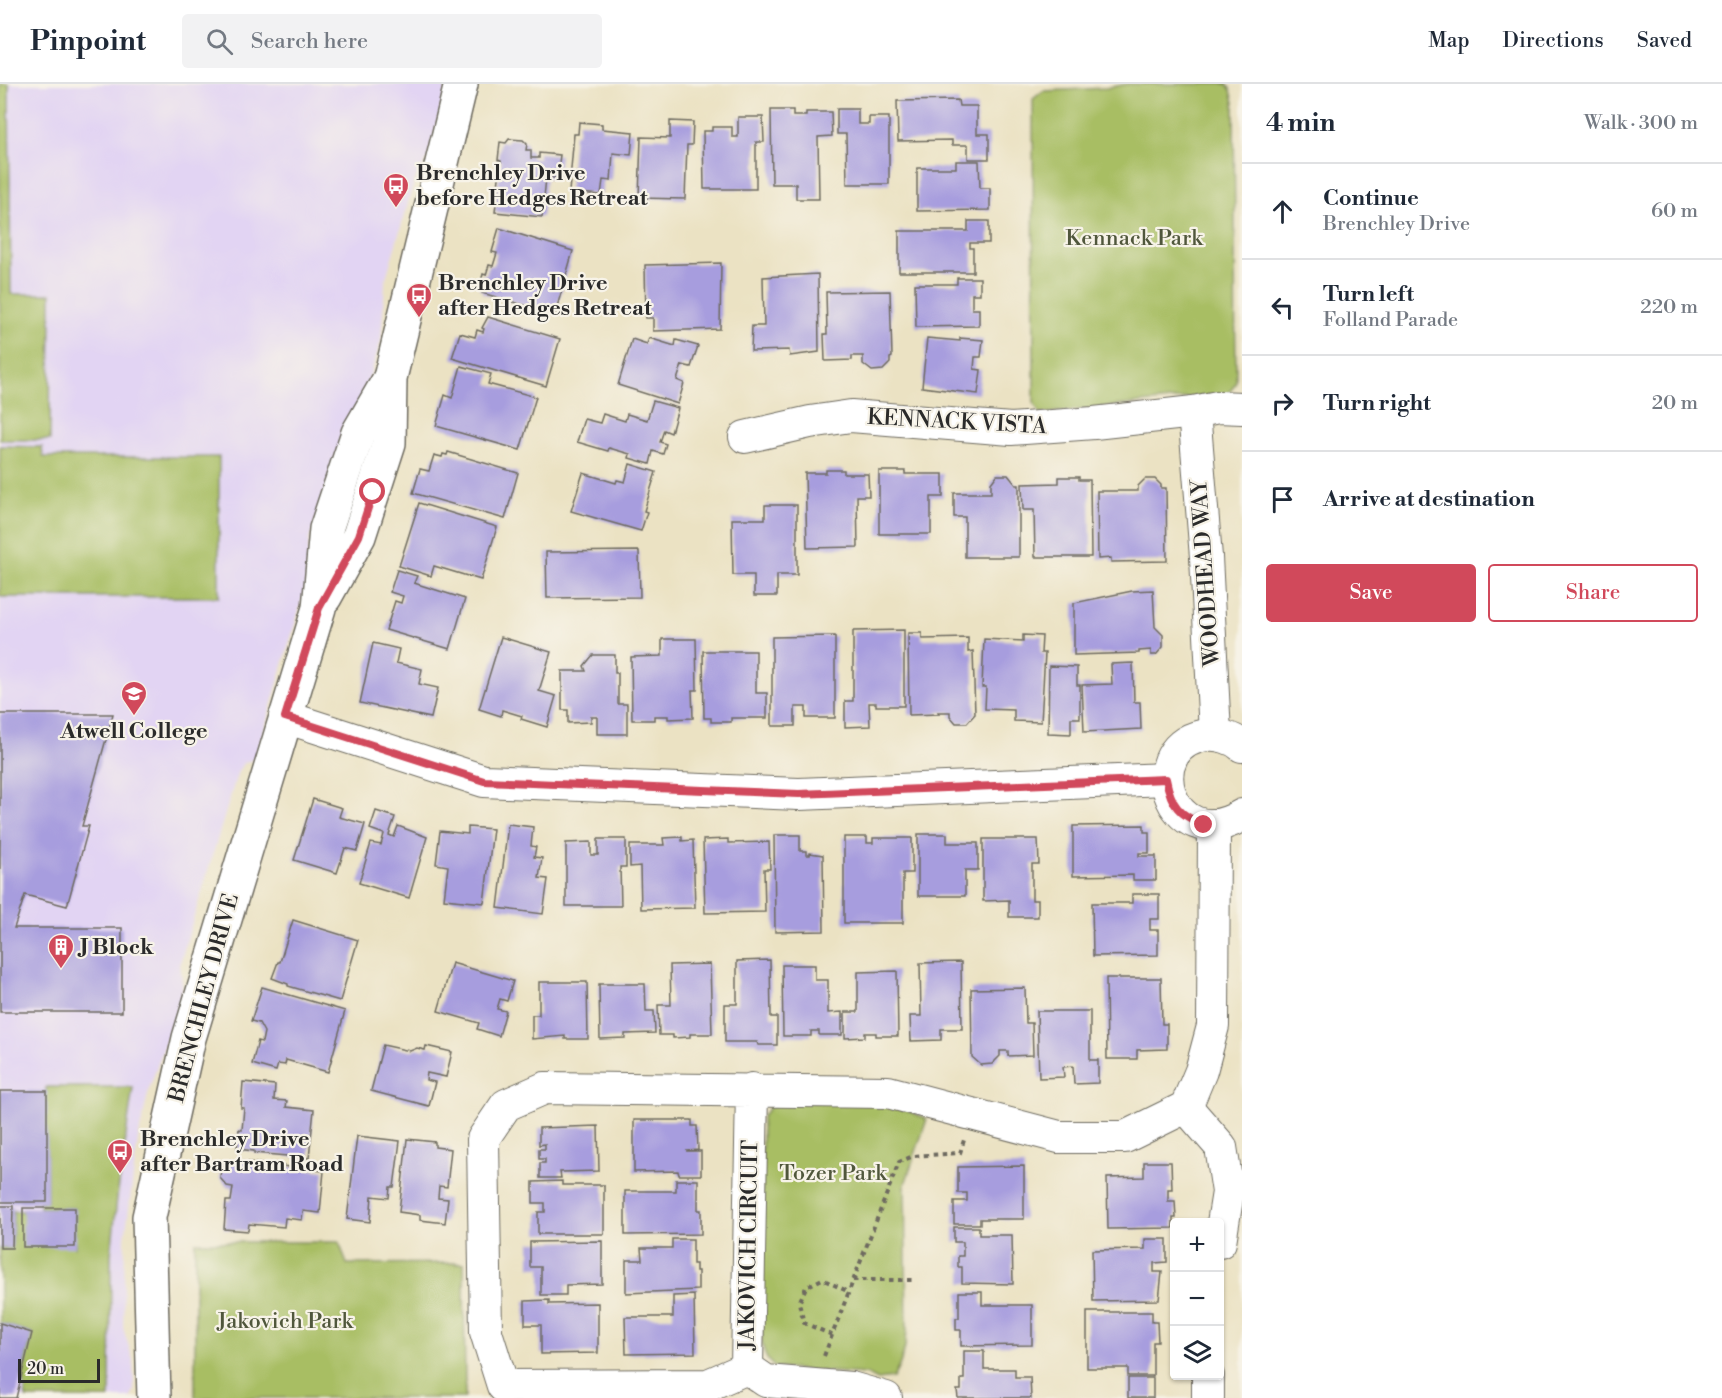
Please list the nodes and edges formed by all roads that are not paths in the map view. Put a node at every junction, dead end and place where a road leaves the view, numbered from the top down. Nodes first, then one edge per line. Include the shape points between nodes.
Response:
1 (461, 84) edge
2 (390, 378) junction
3 (1242, 408) edge
4 (1194, 412) junction
5 (745, 437) dead end
6 (342, 482) junction
7 (373, 492) junction
8 (319, 608) junction
9 (285, 717) junction
10 (1229, 740) edge
11 (1166, 779) junction
12 (1228, 820) edge
13 (752, 1089) junction
14 (1186, 1107) junction
15 (1224, 1218) edge
16 (747, 1368) junction
17 (1208, 1380) edge
18 (500, 1392) edge
19 (154, 1398) edge
20 (886, 1398) edge
21 (1208, 1398) edge

1 - 2 street, BRENCHLEY DRIVE
2 - 6 street, BRENCHLEY DRIVE via 358,433
2 - 7 street, BRENCHLEY DRIVE via 389,443
3 - 4 street, KENNACK VISTA
4 - 5 street, KENNACK VISTA via 1011,429 850,416
4 - 10 street, WOODHEAD WAY via 1207,568
6 - 7 street
6 - 8 street, BRENCHLEY DRIVE via 326,529
7 - 8 street, BRENCHLEY DRIVE via 359,536
8 - 9 street, BRENCHLEY DRIVE
9 - 11 street via 484,781 799,794
9 - 19 street, BRENCHLEY DRIVE via 189,1038 149,1218
10 - 11 street via 1201,736 1186,742 1175,754
11 - 12 street via 1177,809 1189,819 1204,825
12 - 14 street via 1213,1026
13 - 14 street, JAKOVICH CIRCUIT via 888,1092 1059,1137 1125,1137
13 - 16 street, JAKOVICH CIRCUIT
13 - 18 street, JAKOVICH CIRCUIT via 545,1088 506,1105 483,1139 486,1332
14 - 15 street via 1221,1147 1228,1192
16 - 18 street, JAKOVICH CIRCUIT via 708,1385
16 - 20 street via 766,1381 850,1388
17 - 21 street

